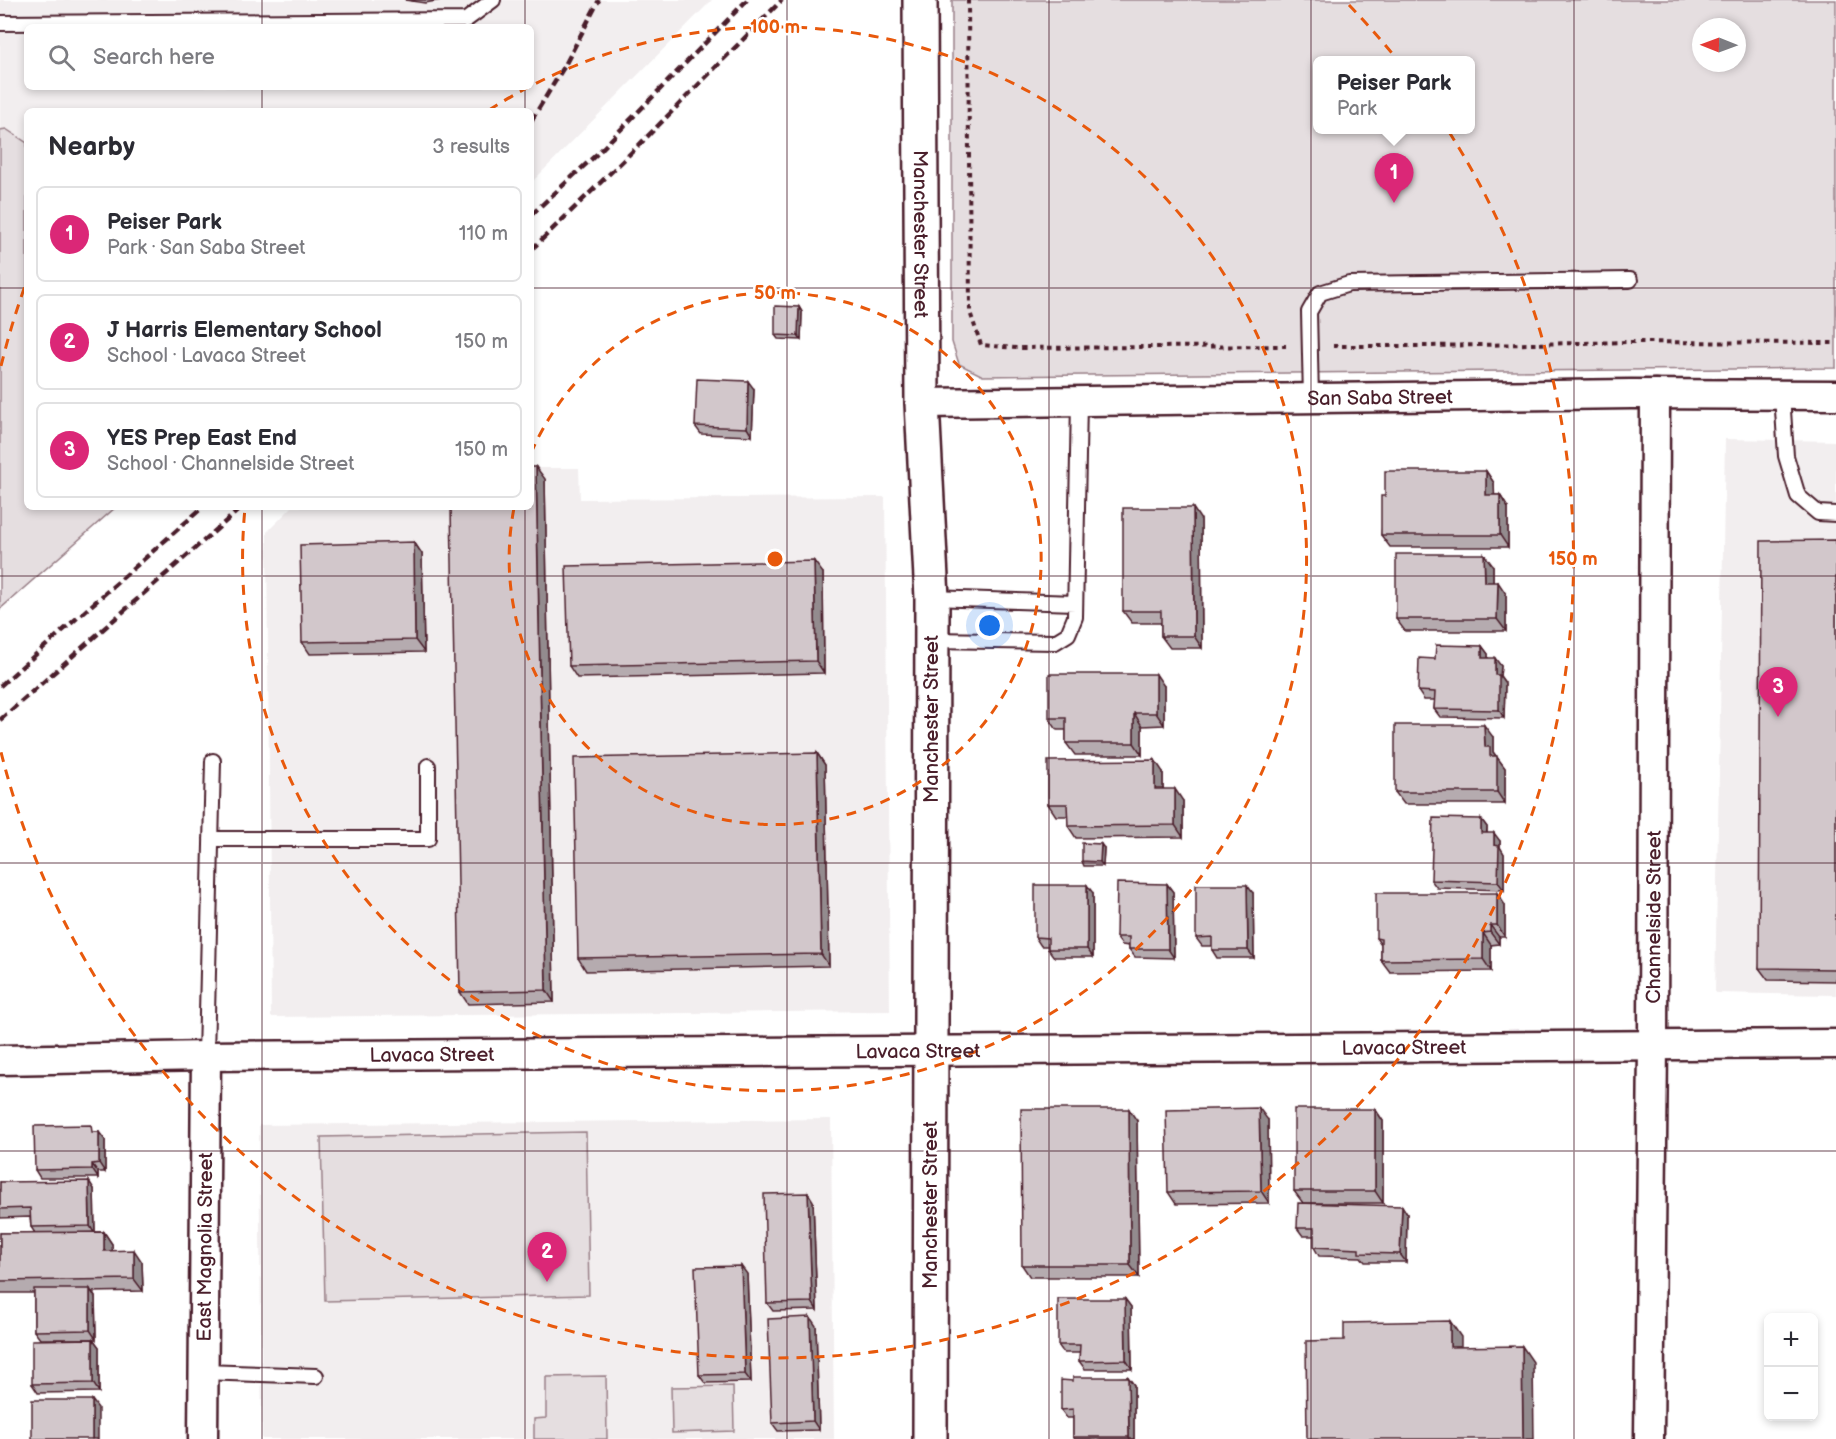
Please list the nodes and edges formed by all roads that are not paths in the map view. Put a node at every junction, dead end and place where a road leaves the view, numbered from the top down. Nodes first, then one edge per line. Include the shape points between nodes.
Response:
1 (493, 0) edge
2 (920, 0) edge
3 (0, 23) edge
4 (1630, 280) dead end
5 (1654, 394) junction
6 (1782, 395) junction
7 (1836, 395) edge
8 (1311, 398) junction
9 (1079, 401) junction
10 (922, 403) junction
11 (1836, 514) edge
12 (932, 598) junction
13 (1075, 603) junction
14 (932, 640) junction
15 (213, 761) dead end
16 (428, 766) dead end
17 (211, 839) junction
18 (1836, 1044) edge
19 (1653, 1045) junction
20 (930, 1052) junction
21 (206, 1056) junction
22 (0, 1060) edge
23 (203, 1372) junction
24 (316, 1376) dead end
25 (203, 1439) edge
26 (930, 1439) edge
27 (1650, 1439) edge

1 - 3 lane via 465,20
2 - 10 street, Manchester Street
4 - 8 lane via 1349,284 1320,293 1309,312
5 - 6 street, San Saba Street
5 - 8 street, San Saba Street
5 - 19 street, Channelside Street
6 - 7 street, San Saba Street
6 - 11 lane via 1786,456 1798,496 1818,513
8 - 9 street, San Saba Street
9 - 10 street, San Saba Street
9 - 13 lane
10 - 12 street, Manchester Street
12 - 13 lane
12 - 14 street, Manchester Street
13 - 14 lane via 1075,617 1068,634 1055,642
14 - 20 street, Manchester Street
15 - 17 lane
16 - 17 lane via 428,839
17 - 21 lane
18 - 19 street, Lavaca Street
19 - 20 street, Lavaca Street
19 - 27 street, Channelside Street
20 - 21 street, Lavaca Street
20 - 26 street, Manchester Street
21 - 22 street, Lavaca Street
21 - 23 street, East Magnolia Street
23 - 24 lane
23 - 25 street, East Magnolia Street

